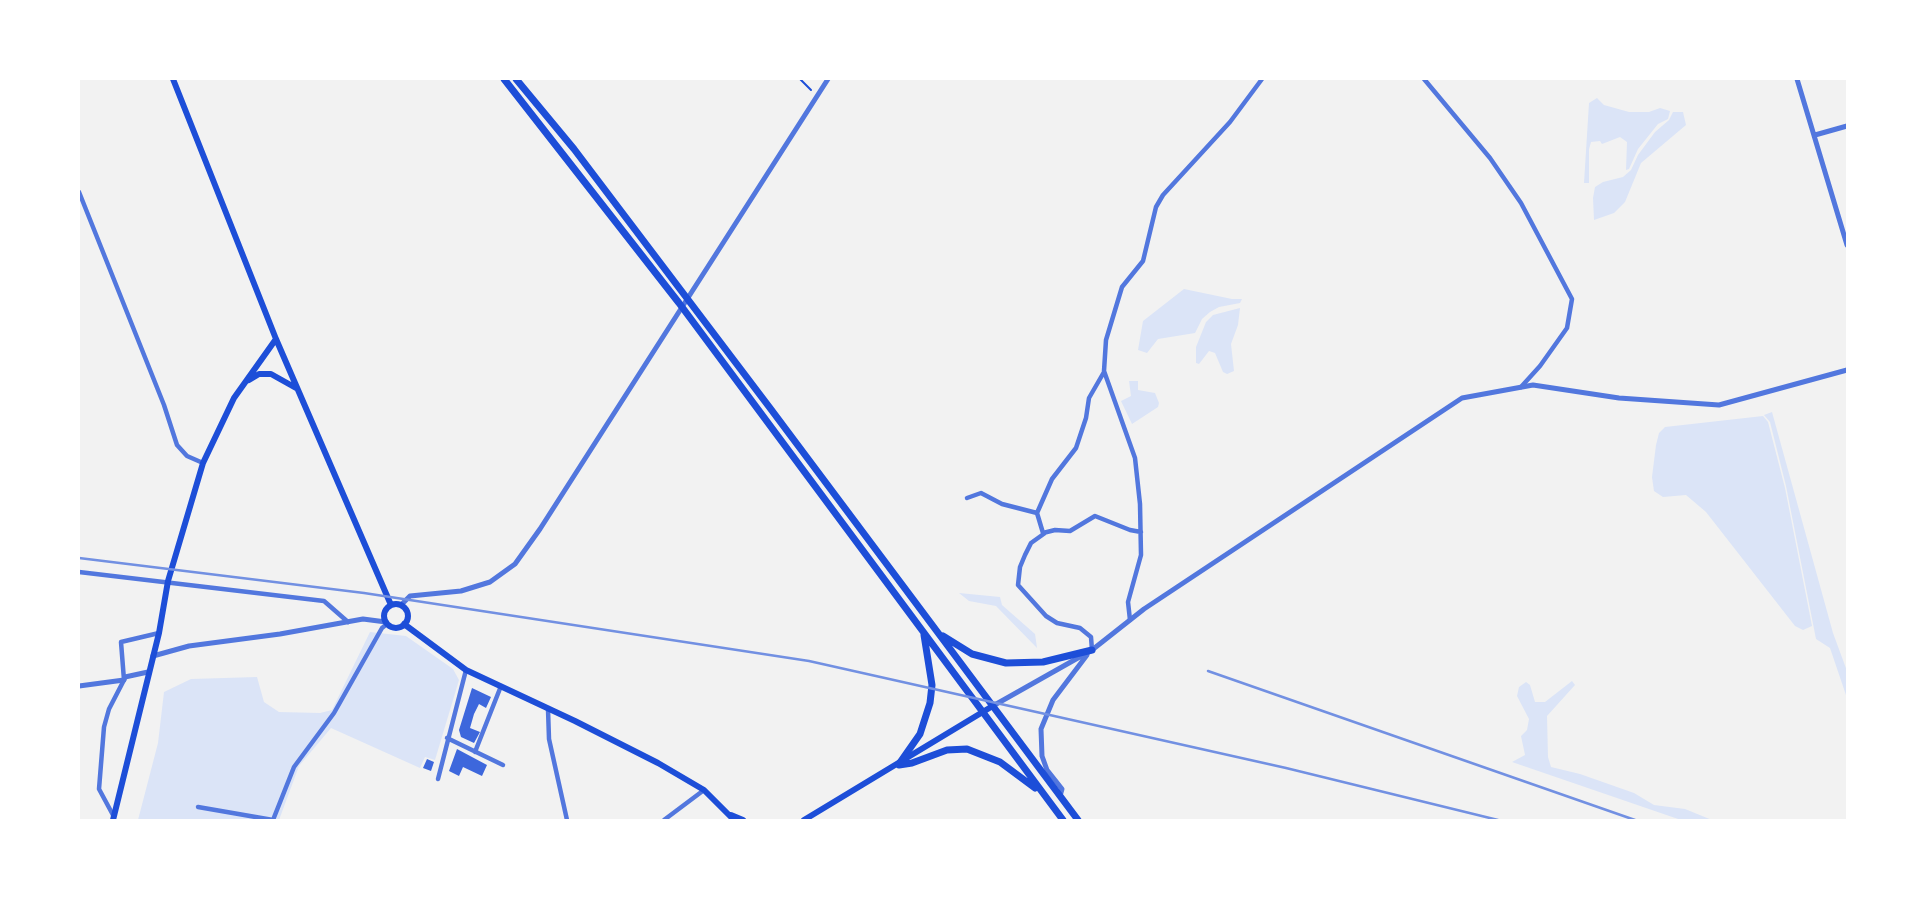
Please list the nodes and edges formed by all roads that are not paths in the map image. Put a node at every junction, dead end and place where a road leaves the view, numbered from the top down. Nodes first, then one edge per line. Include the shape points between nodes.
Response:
1 (173, 79) edge
2 (504, 79) edge
3 (516, 79) edge
4 (828, 79) edge
5 (1262, 79) edge
6 (1423, 79) edge
7 (1797, 79) edge
8 (1847, 127) edge
9 (1815, 135) junction
10 (79, 192) edge
11 (1847, 245) edge
12 (276, 339) junction
13 (1847, 370) edge
14 (1104, 371) junction
15 (245, 383) junction
16 (1520, 387) junction
17 (298, 390) junction
18 (203, 463) junction
19 (967, 498) dead end
20 (1037, 513) junction
21 (1048, 532) junction
22 (1141, 532) junction
23 (79, 572) edge
24 (167, 581) junction
25 (391, 605) junction
26 (401, 605) junction
27 (1130, 620) junction
28 (348, 622) junction
29 (387, 623) junction
30 (404, 624) junction
31 (934, 629) junction
32 (923, 630) junction
33 (159, 633) junction
34 (1092, 650) junction
35 (153, 656) junction
36 (466, 670) junction
37 (148, 672) junction
38 (124, 680) junction
39 (79, 686) edge
40 (500, 686) junction
41 (991, 707) junction
42 (548, 709) junction
43 (983, 712) junction
44 (447, 738) junction
45 (475, 752) junction
46 (503, 765) dead end
47 (899, 765) junction
48 (438, 779) dead end
49 (704, 790) junction
50 (1059, 796) junction
51 (198, 807) dead end
52 (1054, 807) junction
53 (113, 818) edge
54 (732, 818) edge
55 (567, 820) edge
56 (664, 820) edge
57 (743, 820) edge
58 (804, 820) edge
59 (1063, 820) edge
60 (1078, 820) edge

1 - 12 main road
2 - 32 main road via 679,303
3 - 31 main road via 574,149
4 - 26 street via 515,564 490,582 461,591 410,596
5 - 14 street via 1156,207 1143,261 1122,287 1113,311
6 - 16 street via 1490,158 1521,203 1572,299 1567,328
7 - 9 street
8 - 9 street
9 - 11 street
10 - 18 street via 177,446
12 - 15 main road
12 - 17 main road
13 - 16 street via 1719,405
14 - 20 street via 1089,398 1076,448 1052,479
14 - 22 street via 1135,458
15 - 17 main road via 259,374 271,374
15 - 18 main road
16 - 27 street via 1462,398
17 - 25 main road
18 - 24 main road
19 - 20 street via 981,492 1002,504
20 - 21 street via 1043,533
21 - 22 street via 1070,531 1095,516
21 - 34 street via 1031,544 1018,584 1046,616 1080,628 1091,637
22 - 27 street via 1141,555 1128,602
23 - 24 street
24 - 28 street via 324,601
24 - 33 main road
25 - 26 main road
25 - 29 main road via 384,613
26 - 30 main road via 407,612
27 - 34 street
28 - 29 street
28 - 35 street via 189,646
29 - 30 main road via 397,628
29 - 51 street via 334,713 294,767 273,820
30 - 36 main road
31 - 34 main road via 972,654 1006,663 1043,662
31 - 41 main road
32 - 43 main road
32 - 47 main road via 930,703 920,734
33 - 35 main road
33 - 38 street via 121,642
34 - 41 street
34 - 50 street via 1060,689 1041,729 1042,756 1062,789
35 - 37 main road
36 - 40 main road
36 - 44 street
37 - 38 street
37 - 53 main road
38 - 39 street
38 - 53 street via 104,727 99,789
40 - 42 main road
40 - 45 street
41 - 43 main road
41 - 50 main road
42 - 49 main road
42 - 55 street via 549,739
43 - 47 main road
43 - 52 main road
44 - 45 street
44 - 48 street
45 - 46 street
47 - 52 main road via 947,750 974,751 1018,773
47 - 58 main road
49 - 54 main road
49 - 56 street
50 - 60 main road
52 - 59 main road
54 - 57 main road

